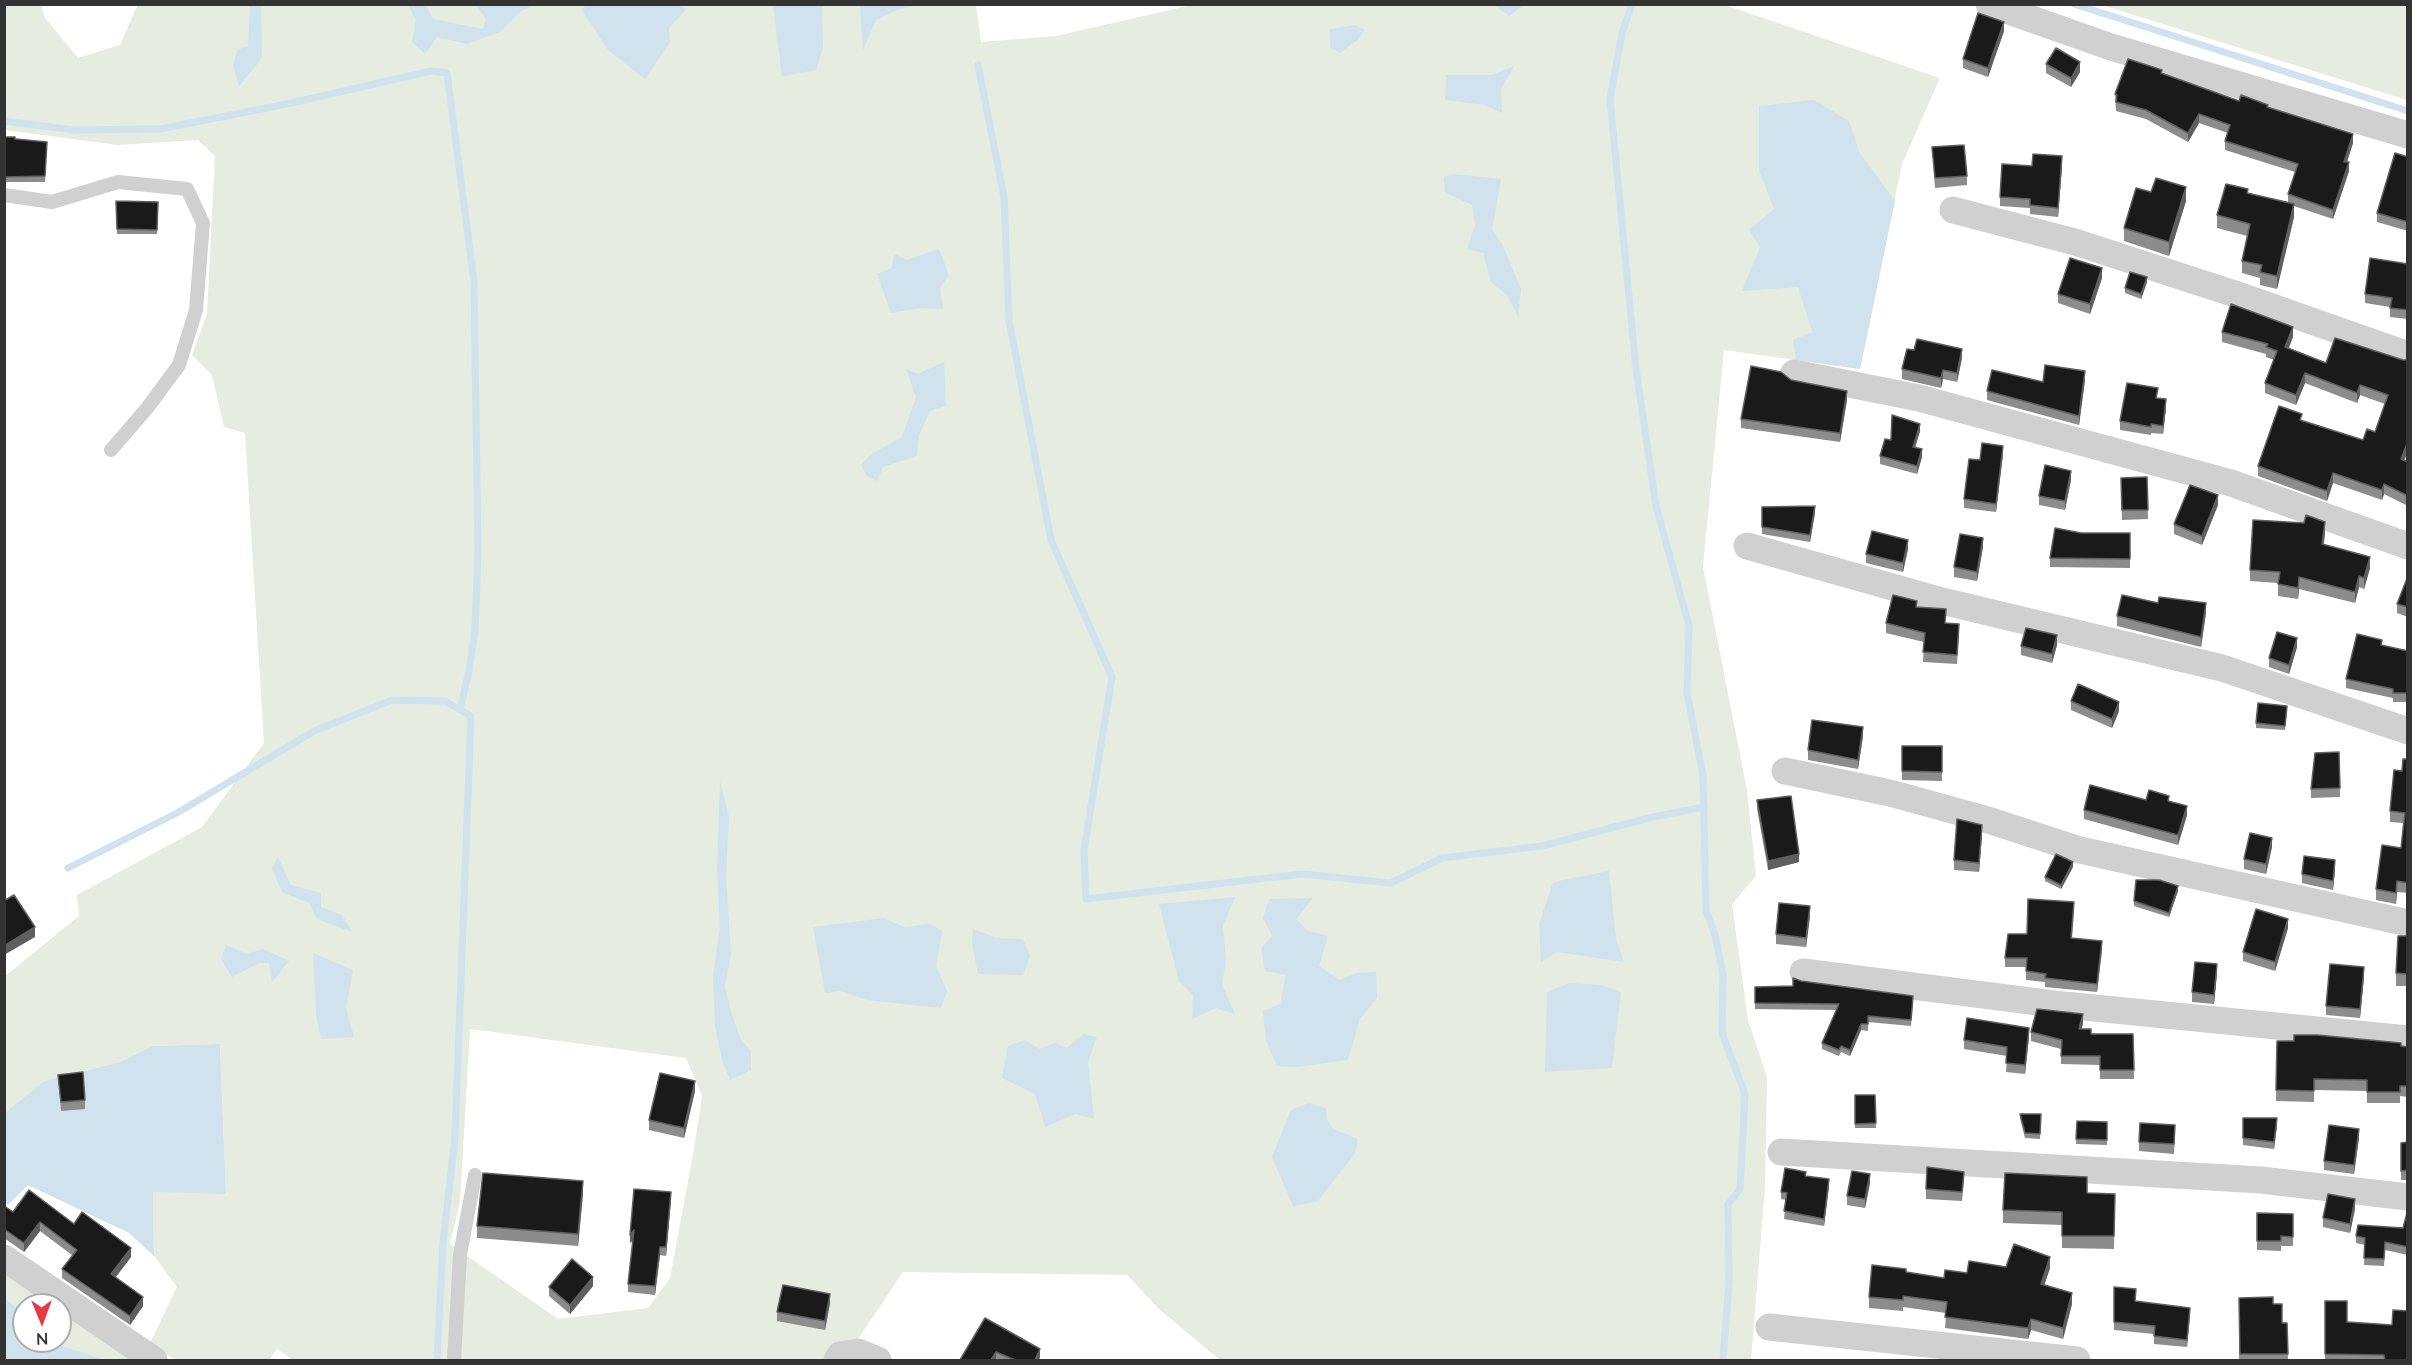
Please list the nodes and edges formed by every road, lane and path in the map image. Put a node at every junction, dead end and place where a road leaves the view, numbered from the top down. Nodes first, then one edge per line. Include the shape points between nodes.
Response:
1 (1989, 4) edge
2 (2408, 135) edge
3 (4, 195) edge
4 (1953, 210) dead end
5 (2408, 355) edge
6 (1794, 373) dead end
7 (111, 450) dead end
8 (1746, 546) dead end
9 (2408, 546) edge
10 (2408, 731) edge
11 (1785, 771) dead end
12 (2408, 923) edge
13 (1803, 972) dead end
14 (2408, 1039) edge
15 (1781, 1152) dead end
16 (475, 1175) dead end
17 (2408, 1197) edge
18 (4, 1257) edge
19 (1769, 1327) dead end
20 (154, 1360) edge
21 (454, 1360) edge
22 (837, 1360) edge
23 (878, 1360) edge
24 (2077, 1360) edge

1 - 2 street via 2111,47
3 - 7 lane via 52,202 118,182 187,189 203,223 196,310 179,365
4 - 5 street via 2075,242
6 - 9 street via 1919,398 2231,483
8 - 10 street via 1942,601 2222,669
11 - 12 street via 1890,793 2080,849
13 - 14 street via 2054,1004
15 - 17 street via 2261,1180
16 - 21 lane via 460,1255
18 - 20 street
19 - 24 street
22 - 23 street via 840,1354 858,1352

